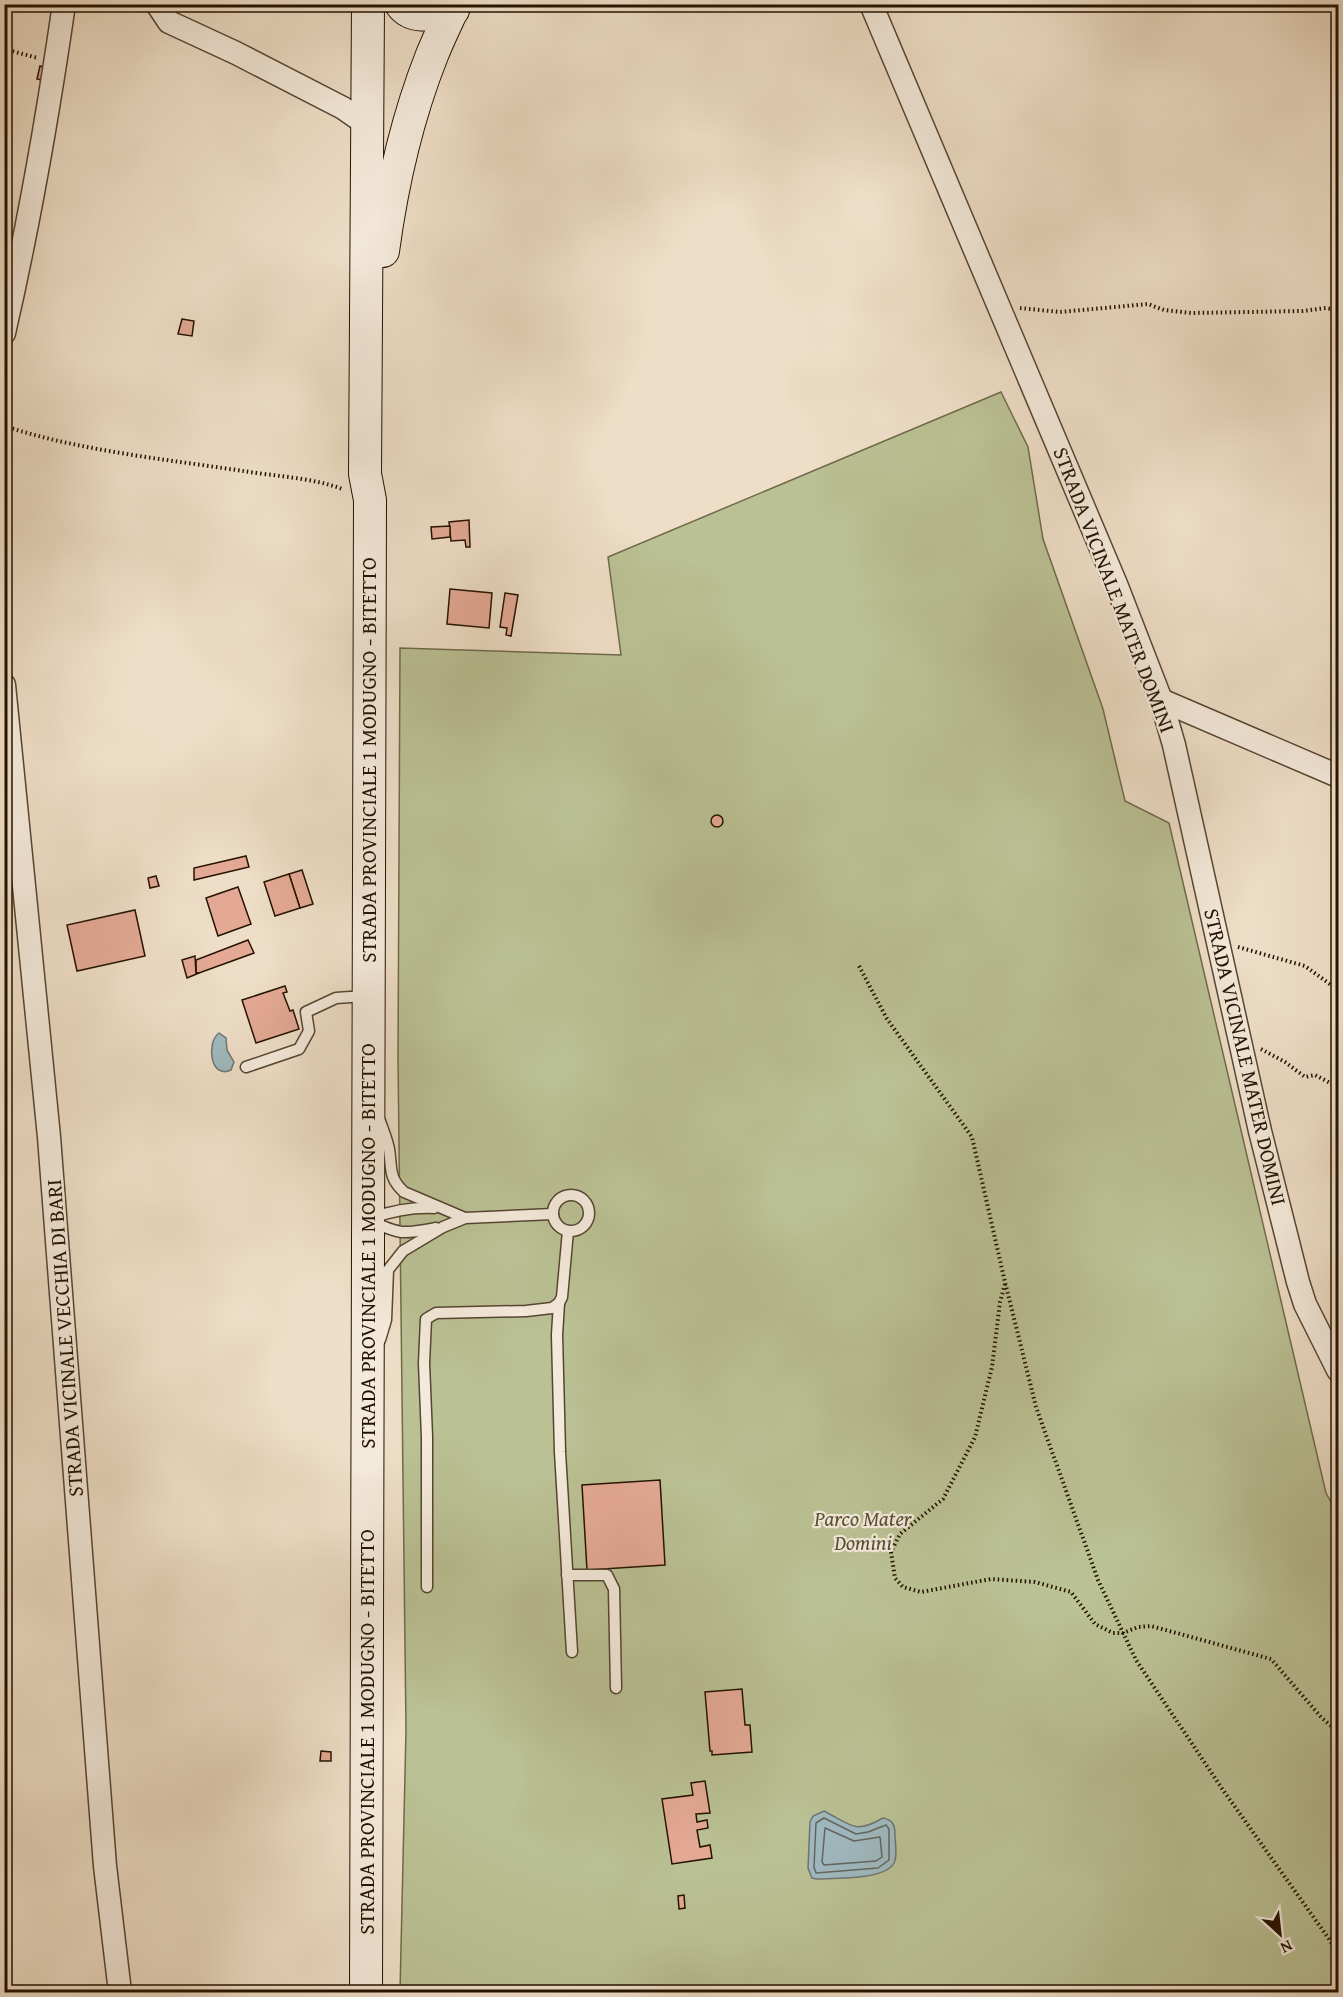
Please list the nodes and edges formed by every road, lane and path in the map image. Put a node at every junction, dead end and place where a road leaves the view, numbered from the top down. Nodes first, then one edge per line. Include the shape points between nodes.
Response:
1 (64, 4) edge
2 (157, 4) edge
3 (368, 4) edge
4 (401, 4) edge
5 (871, 4) edge
6 (442, 7) edge
7 (4, 50) edge
8 (56, 63) junction
9 (366, 124) junction
10 (374, 252) junction
11 (1338, 310) edge
12 (1000, 312) junction
13 (4, 333) edge
14 (4, 426) edge
15 (370, 500) junction
16 (4, 685) edge
17 (1161, 700) junction
18 (1338, 776) edge
19 (1218, 942) junction
20 (859, 966) dead end
21 (1338, 990) edge
22 (368, 996) junction
23 (1240, 1042) junction
24 (246, 1067) dead end
25 (368, 1086) junction
26 (1338, 1087) edge
27 (440, 1209) junction
28 (553, 1214) junction
29 (465, 1218) junction
30 (368, 1219) junction
31 (442, 1227) junction
32 (568, 1231) junction
33 (1005, 1284) junction
34 (559, 1303) junction
35 (1338, 1370) edge
36 (369, 1374) junction
37 (567, 1575) junction
38 (427, 1587) dead end
39 (1123, 1633) junction
40 (572, 1652) dead end
41 (616, 1688) dead end
42 (1338, 1732) edge
43 (1338, 1954) edge
44 (120, 1992) edge
45 (366, 1992) edge

1 - 8 street
2 - 9 street via 169,22 343,108
3 - 9 main road
4 - 6 main road via 420,15
5 - 12 street, STRADA VICINALE MATER DOMINI
6 - 10 main road via 432,55
6 - 10 main road via 390,129 374,200
7 - 8 path
8 - 13 street via 28,225
9 - 10 main road
10 - 15 main road, STRADA PROVINCIALE 1 MODUGNO - BITETTO via 365,474
11 - 12 path via 1191,313 1148,304 1060,312 1018,308
12 - 17 street, STRADA VICINALE MATER DOMINI
14 - 15 path via 52,440 129,454 335,486
15 - 22 main road, STRADA PROVINCIALE 1 MODUGNO - BITETTO
16 - 44 street, STRADA VICINALE VECCHIA DI BARI via 49,1137 105,1866
17 - 18 street
17 - 19 street, STRADA VICINALE MATER DOMINI
19 - 21 path via 1305,966
19 - 23 street, STRADA VICINALE MATER DOMINI
20 - 33 path via 887,1018 972,1137
22 - 24 lane via 336,998 306,1012 309,1031 299,1049
22 - 25 main road, STRADA PROVINCIALE 1 MODUGNO - BITETTO
23 - 26 path via 1263,1049 1305,1077 1315,1075
23 - 35 street, STRADA VICINALE MATER DOMINI via 1298,1282
25 - 27 lane via 388,1146 392,1177 404,1192
25 - 30 main road, STRADA PROVINCIALE 1 MODUGNO - BITETTO
27 - 29 lane
27 - 30 lane via 420,1208
28 - 29 lane
28 - 32 lane via 558,1225
28 - 32 lane via 556,1203 566,1196 578,1196 587,1204 588,1221 580,1229
29 - 31 lane
30 - 31 lane via 395,1232
30 - 36 main road, STRADA PROVINCIALE 1 MODUGNO - BITETTO
31 - 36 lane via 403,1251 388,1270 386,1320
32 - 34 lane
33 - 39 path via 1036,1407 1098,1581
33 - 39 path via 999,1302 992,1367 975,1437 943,1499 900,1534 891,1552 895,1578 903,1587 921,1592 991,1579 1035,1582 1071,1592 1095,1624 1113,1633
34 - 37 lane via 560,1452
34 - 38 lane via 552,1308 526,1311 436,1312 426,1319
36 - 45 main road, STRADA PROVINCIALE 1 MODUGNO - BITETTO
37 - 40 lane
37 - 41 lane via 607,1575 614,1588
39 - 42 path via 1151,1626 1272,1659
39 - 43 path via 1173,1716

